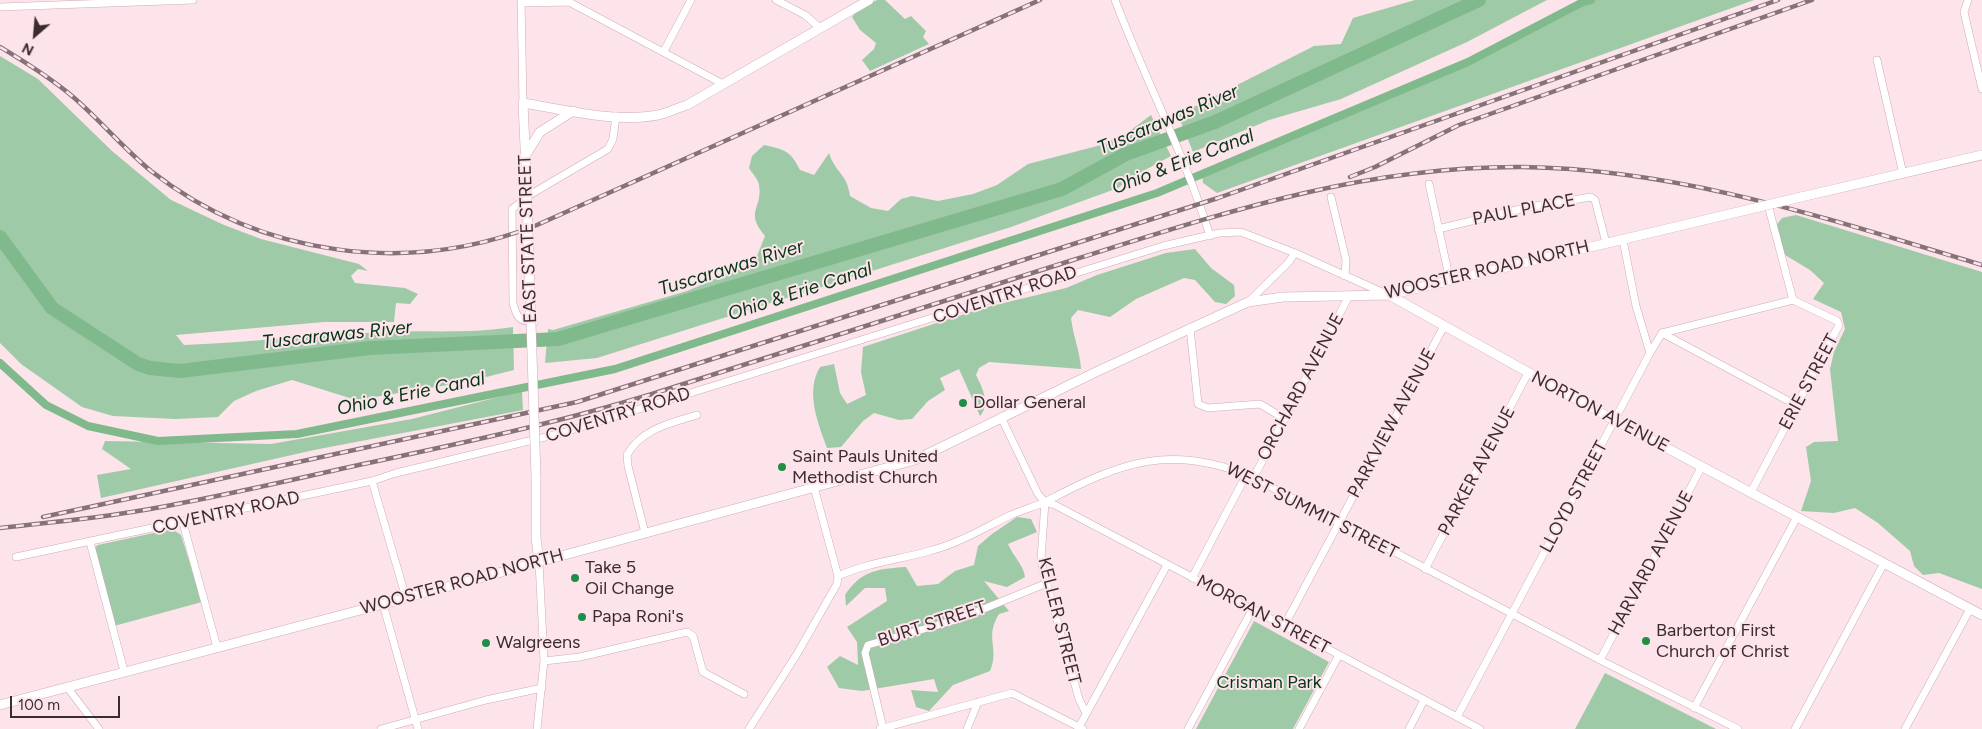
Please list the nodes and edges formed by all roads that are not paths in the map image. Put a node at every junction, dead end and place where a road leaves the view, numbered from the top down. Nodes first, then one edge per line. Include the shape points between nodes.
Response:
1 (193, 0) edge
2 (691, 0) edge
3 (776, 0) edge
4 (869, 0) edge
5 (1115, 0) edge
6 (1968, 0) edge
7 (521, 1) edge
8 (102, 2) edge
9 (0, 7) edge
10 (820, 28) junction
11 (664, 51) junction
12 (1877, 60) dead end
13 (723, 84) junction
14 (1982, 89) edge
15 (523, 103) junction
16 (573, 111) junction
17 (616, 116) junction
18 (1982, 155) edge
19 (525, 156) junction
20 (1903, 174) junction
21 (1429, 184) dead end
22 (1331, 197) dead end
23 (1765, 208) junction
24 (1438, 229) junction
25 (1210, 236) junction
26 (1623, 240) junction
27 (1606, 243) junction
28 (1295, 253) junction
29 (1345, 276) junction
30 (1450, 281) junction
31 (1349, 296) junction
32 (1389, 296) junction
33 (1793, 300) junction
34 (1248, 302) junction
35 (535, 322) dead end
36 (1444, 326) junction
37 (1190, 328) junction
38 (1662, 333) junction
39 (1650, 353) junction
40 (1528, 373) junction
41 (1796, 405) junction
42 (697, 415) dead end
43 (1001, 417) junction
44 (1285, 419) junction
45 (1614, 420) junction
46 (1702, 466) junction
47 (1252, 477) junction
48 (372, 482) junction
49 (814, 487) junction
50 (1751, 492) junction
51 (1045, 502) junction
52 (1797, 517) junction
53 (183, 523) junction
54 (1340, 523) junction
55 (645, 533) junction
56 (90, 542) junction
57 (16, 557) dead end
58 (539, 562) junction
59 (1884, 563) junction
60 (1166, 564) junction
61 (1425, 569) junction
62 (838, 576) junction
63 (1192, 578) junction
64 (1047, 583) junction
65 (406, 598) junction
66 (383, 604) junction
67 (1970, 609) junction
68 (1252, 610) junction
69 (1512, 614) junction
70 (1982, 615) edge
71 (1284, 626) junction
72 (216, 647) junction
73 (1339, 655) junction
74 (1600, 660) junction
75 (544, 661) junction
76 (124, 671) junction
77 (67, 687) junction
78 (542, 688) junction
79 (744, 694) dead end
80 (1424, 700) junction
81 (978, 702) junction
82 (0, 705) edge
83 (1694, 708) junction
84 (1086, 713) junction
85 (1457, 717) junction
86 (416, 720) junction
87 (882, 728) edge
88 (1080, 728) edge
89 (99, 729) edge
90 (381, 729) edge
91 (418, 729) edge
92 (537, 729) edge
93 (749, 729) edge
94 (967, 729) edge
95 (1188, 729) edge
96 (1299, 729) edge
97 (1409, 729) edge
98 (1480, 729) edge
99 (1738, 729) edge
100 (1795, 729) edge
101 (1905, 729) edge

1 - 8 street
2 - 11 street
3 - 10 street via 805,15
4 - 10 main road
5 - 25 street
6 - 14 street via 1964,12
7 - 11 street via 569,2
7 - 15 street, EAST STATE STREET
8 - 9 street
10 - 13 main road
11 - 13 street
12 - 20 street
13 - 17 main road via 666,113 635,118
15 - 16 main road
15 - 19 main road, EAST STATE STREET
16 - 17 main road
16 - 19 main road via 540,132
17 - 35 street via 608,150 533,193 512,209 513,303 520,319
18 - 20 main road, WOOSTER ROAD NORTH
19 - 58 main road, EAST STATE STREET, bridge
20 - 23 main road, WOOSTER ROAD NORTH, bridge
21 - 24 street
22 - 29 street via 1346,260
23 - 26 main road, WOOSTER ROAD NORTH
23 - 33 street
24 - 27 street, PAUL PLACE via 1529,207 1591,197 1595,200
24 - 30 street
25 - 28 street, NORTON AVENUE via 1241,232
25 - 48 street, COVENTRY ROAD via 1163,246 562,433 396,473
26 - 27 main road, WOOSTER ROAD NORTH
26 - 39 street via 1636,306
27 - 30 main road, WOOSTER ROAD NORTH
28 - 29 street, NORTON AVENUE
28 - 34 street
29 - 32 street, NORTON AVENUE
30 - 32 main road, WOOSTER ROAD NORTH
31 - 32 main road, WOOSTER ROAD NORTH
31 - 34 main road, WOOSTER ROAD NORTH via 1283,297
31 - 44 street, ORCHARD AVENUE
32 - 36 main road, NORTON AVENUE
33 - 38 street
33 - 41 street, ERIE STREET via 1839,326
34 - 37 main road, WOOSTER ROAD NORTH
36 - 40 main road, NORTON AVENUE
36 - 54 street, PARKVIEW AVENUE
37 - 43 main road, WOOSTER ROAD NORTH
37 - 44 street via 1198,404 1208,408 1260,404
38 - 39 street, LLOYD STREET
38 - 41 street
39 - 45 street, LLOYD STREET
40 - 45 main road, NORTON AVENUE
40 - 61 street, PARKER AVENUE
41 - 50 street, ERIE STREET
42 - 55 street via 655,429 641,438 628,455
43 - 49 main road, WOOSTER ROAD NORTH via 914,460
43 - 51 street via 1038,494
44 - 47 street, ORCHARD AVENUE
45 - 46 main road, NORTON AVENUE
45 - 69 street, LLOYD STREET
46 - 50 main road, NORTON AVENUE
46 - 74 street, HARVARD AVENUE
47 - 51 street, WEST SUMMIT STREET via 1211,462 1170,460 1129,465 1106,472
47 - 54 street, WEST SUMMIT STREET
47 - 63 street, ORCHARD AVENUE via 1242,483
48 - 53 street, COVENTRY ROAD
48 - 65 street
49 - 55 main road, WOOSTER ROAD NORTH
49 - 62 street
50 - 52 main road, NORTON AVENUE
51 - 60 street, MORGAN STREET
51 - 62 street, WEST SUMMIT STREET via 946,546
51 - 64 street, KELLER STREET via 1041,559
52 - 59 main road, NORTON AVENUE
52 - 83 street
53 - 56 street, COVENTRY ROAD
53 - 72 street
54 - 61 street, WEST SUMMIT STREET
54 - 71 street, PARKVIEW AVENUE
55 - 58 main road, WOOSTER ROAD NORTH
56 - 57 street, COVENTRY ROAD
56 - 76 street
58 - 65 main road, WOOSTER ROAD NORTH
58 - 75 street
59 - 67 main road, NORTON AVENUE
59 - 100 street
60 - 63 street, MORGAN STREET
60 - 84 street
61 - 69 street, WEST SUMMIT STREET
62 - 93 street via 834,591
63 - 68 street, MORGAN STREET
64 - 84 street, KELLER STREET via 1079,699
64 - 87 street, BURT STREET via 959,619 868,645 865,653
65 - 66 main road, WOOSTER ROAD NORTH
66 - 72 main road, WOOSTER ROAD NORTH
66 - 86 street
67 - 70 main road, NORTON AVENUE
67 - 101 street
68 - 71 street, MORGAN STREET
68 - 95 street
69 - 74 street, WEST SUMMIT STREET
69 - 85 street, LLOYD STREET
71 - 73 street, MORGAN STREET
72 - 76 main road, WOOSTER ROAD NORTH
73 - 80 street, MORGAN STREET
73 - 96 street
74 - 83 street, WEST SUMMIT STREET
75 - 78 street
75 - 79 street via 580,657 687,632 693,636 703,672
76 - 77 main road, WOOSTER ROAD NORTH
77 - 82 main road, WOOSTER ROAD NORTH
77 - 89 street
78 - 86 street
78 - 92 street
80 - 85 street, MORGAN STREET
80 - 97 street
81 - 87 street
81 - 88 street via 1012,693
81 - 94 street
83 - 99 street, WEST SUMMIT STREET
84 - 88 street
85 - 98 street, MORGAN STREET
86 - 90 street
86 - 91 street

